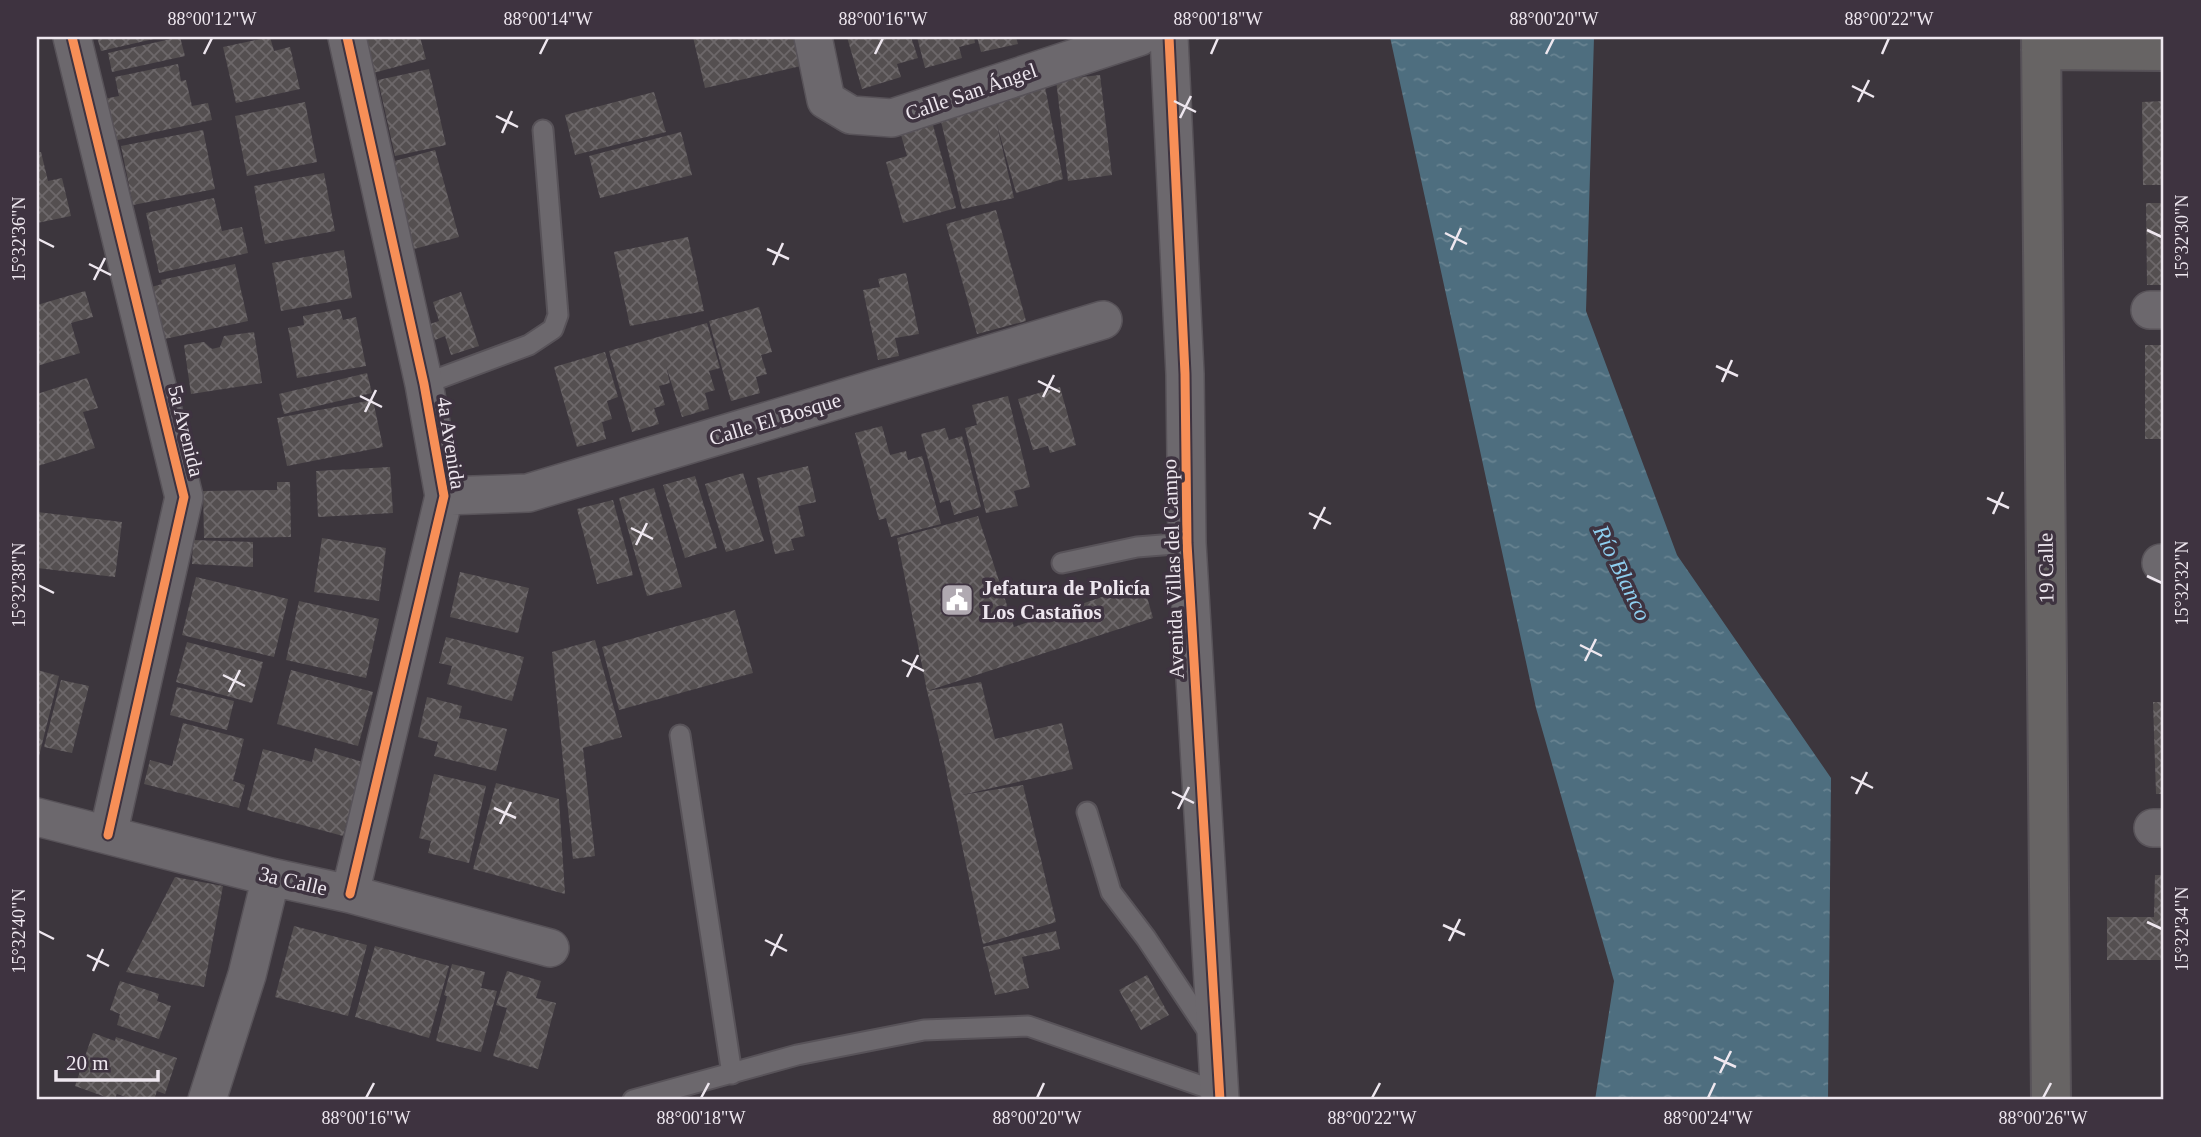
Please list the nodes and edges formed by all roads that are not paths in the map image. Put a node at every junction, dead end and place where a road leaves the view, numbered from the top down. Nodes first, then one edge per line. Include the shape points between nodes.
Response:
1 (72, 37) edge
2 (347, 37) edge
3 (813, 37) edge
4 (1139, 37) edge
5 (1169, 37) edge
6 (2041, 43) edge
7 (2164, 51) edge
8 (543, 130) dead end
9 (1103, 320) dead end
10 (424, 384) junction
11 (444, 496) junction
12 (1187, 543) junction
13 (1062, 563) dead end
14 (680, 735) dead end
15 (1087, 812) dead end
16 (37, 817) edge
17 (108, 835) junction
18 (271, 877) junction
19 (350, 894) junction
20 (550, 948) dead end
21 (1218, 1046) junction
22 (732, 1074) junction
23 (1220, 1096) edge
24 (207, 1100) edge
25 (633, 1100) edge
26 (2051, 1100) edge

1 - 17 street, 5a Avenida via 184,497
2 - 10 street, 4a Avenida
3 - 4 street, Calle San Ángel via 826,100 851,115 892,118
5 - 12 street, Avenida Villas del Campo via 1185,373
6 - 7 main road
6 - 26 main road, 19 Calle
8 - 10 lane via 558,315 553,329 529,345
9 - 11 street, Calle El Bosque via 527,493
10 - 11 street, 4a Avenida
11 - 19 street, 4a Avenida
12 - 13 lane via 1136,547
12 - 21 street, Avenida Villas del Campo
14 - 22 lane
15 - 21 lane via 1111,892
16 - 17 street, 3a Calle
17 - 18 street, 3a Calle
18 - 19 street, 3a Calle
18 - 24 street via 247,975
19 - 20 street, 3a Calle
21 - 23 street, Avenida Villas del Campo
22 - 23 lane via 797,1055 924,1030 1028,1026
22 - 25 lane

